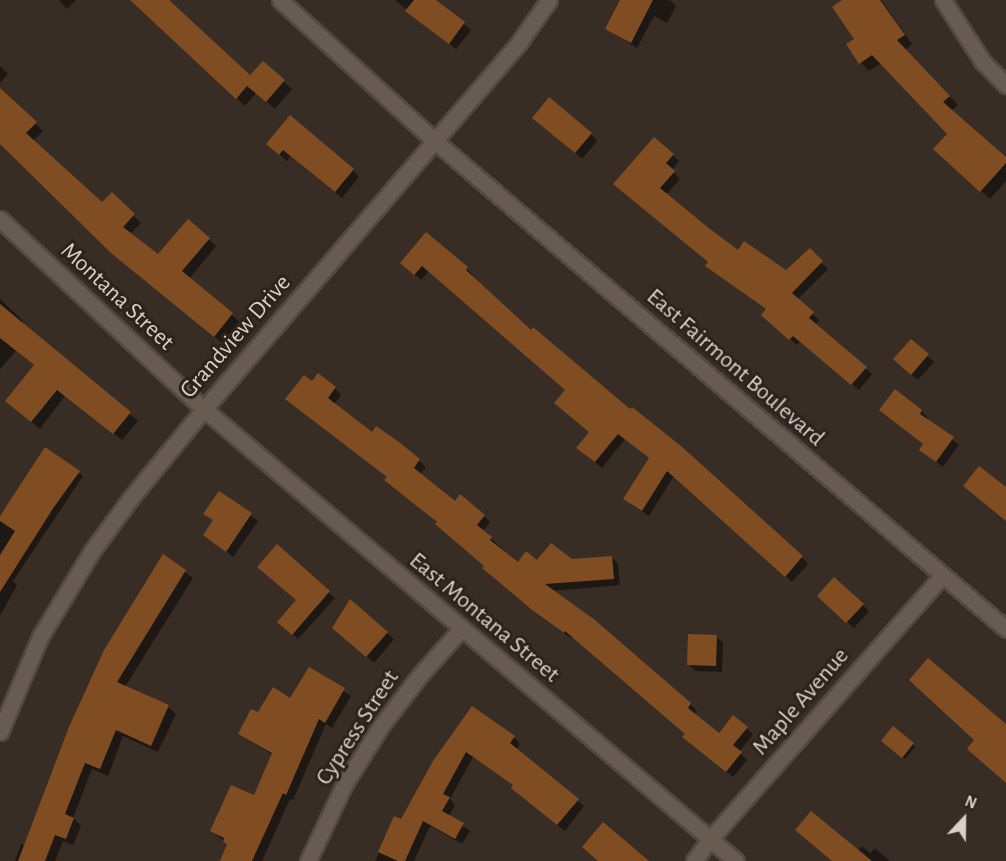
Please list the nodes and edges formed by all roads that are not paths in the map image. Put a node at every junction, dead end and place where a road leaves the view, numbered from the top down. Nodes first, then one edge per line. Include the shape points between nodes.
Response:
1 (280, 0) edge
2 (549, 0) edge
3 (943, 0) edge
4 (1006, 85) edge
5 (435, 141) junction
6 (0, 219) edge
7 (204, 409) junction
8 (943, 575) junction
9 (462, 629) junction
10 (1006, 629) edge
11 (0, 732) edge
12 (710, 839) junction
13 (308, 861) edge
14 (694, 861) edge
15 (736, 861) edge

1 - 5 street, East Fairmont Boulevard
2 - 5 street, Grandview Drive via 520,42
3 - 4 street via 983,62
5 - 7 street, Grandview Drive
5 - 8 street, East Fairmont Boulevard
6 - 7 street, Montana Street
7 - 9 street, East Montana Street
7 - 11 street, Grandview Drive via 92,551 40,638
8 - 10 street, East Fairmont Boulevard
8 - 12 street, Maple Avenue
9 - 12 street, East Montana Street
9 - 13 street, Cypress Street via 381,726 345,783
12 - 14 street, Maple Avenue
12 - 15 street, East Montana Street

